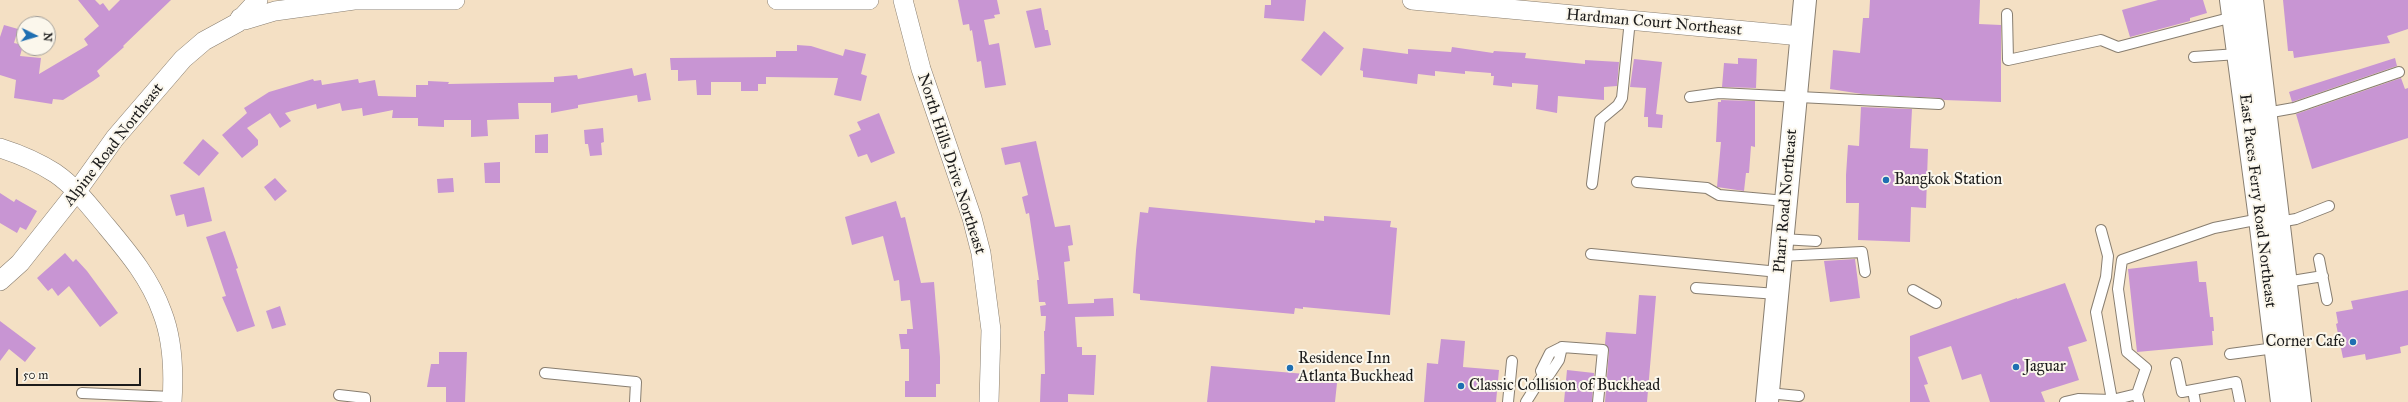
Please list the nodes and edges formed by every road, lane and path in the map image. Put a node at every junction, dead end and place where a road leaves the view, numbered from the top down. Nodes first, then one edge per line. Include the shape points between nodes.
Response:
1 (258, 0) edge
2 (455, 0) edge
3 (777, 0) edge
4 (869, 0) edge
5 (903, 0) edge
6 (1412, 0) edge
7 (1805, 0) edge
8 (2252, 0) edge
9 (328, 2) edge
10 (2232, 8) edge
11 (2008, 14) dead end
12 (240, 18) junction
13 (1630, 20) junction
14 (1801, 36) junction
15 (2238, 54) junction
16 (2194, 57) dead end
17 (2399, 72) dead end
18 (1690, 97) dead end
19 (1796, 98) junction
20 (1939, 104) dead end
21 (2266, 113) junction
22 (0, 148) edge
23 (1637, 182) dead end
24 (1592, 184) dead end
25 (78, 192) junction
26 (1786, 201) junction
27 (2329, 206) dead end
28 (2270, 221) junction
29 (2101, 230) dead end
30 (1816, 241) dead end
31 (1591, 254) dead end
32 (1780, 256) junction
33 (2319, 259) dead end
34 (1865, 272) dead end
35 (2323, 276) junction
36 (0, 281) edge
37 (2286, 282) junction
38 (1696, 288) dead end
39 (1913, 290) dead end
40 (1777, 294) junction
41 (2327, 300) dead end
42 (1936, 303) dead end
43 (2275, 348) junction
44 (2230, 354) dead end
45 (1512, 361) dead end
46 (2176, 363) dead end
47 (545, 373) dead end
48 (2192, 390) junction
49 (82, 393) dead end
50 (339, 395) dead end
51 (1799, 396) dead end
52 (1767, 397) edge
53 (2138, 398) edge
54 (172, 400) edge
55 (2112, 400) junction
56 (365, 402) edge
57 (635, 402) edge
58 (989, 402) edge
59 (1508, 402) edge
60 (1526, 402) edge
61 (1598, 402) edge
62 (2065, 402) edge
63 (2195, 402) edge
64 (2240, 402) edge
65 (2282, 402) edge
66 (2300, 402) edge

1 - 12 street, Alpine Road Northeast
2 - 9 street
3 - 4 street
5 - 58 street, North Hills Drive Northeast via 921,69 972,218 981,253 991,330
6 - 13 street, Hardman Court Northeast
7 - 14 street, Pharr Road Northeast
8 - 21 street, East Paces Ferry Road Northeast
9 - 12 street via 276,11 245,20
10 - 11 lane via 2118,47 2101,40 2008,60
10 - 15 street, East Paces Ferry Road Northeast
12 - 25 street, Alpine Road Northeast via 237,23 204,41 183,59 115,138
13 - 14 street, Hardman Court Northeast
13 - 24 lane via 1622,98 1600,120
14 - 19 street, Pharr Road Northeast
15 - 16 lane
15 - 28 street, East Paces Ferry Road Northeast
17 - 21 lane via 2294,108
18 - 19 lane via 1719,93
19 - 20 lane
19 - 26 street, Pharr Road Northeast
21 - 28 street, East Paces Ferry Road Northeast
22 - 25 street via 56,173
23 - 26 lane via 1706,188 1719,196
25 - 36 street, Alpine Road Northeast via 20,263
25 - 54 street via 151,285 163,312 169,337 173,376
26 - 32 street, Pharr Road Northeast
27 - 28 lane via 2296,219
28 - 37 street, East Paces Ferry Road Northeast
28 - 43 street, East Paces Ferry Road Northeast
28 - 53 lane via 2214,228 2122,260 2118,289 2127,352 2146,368
29 - 55 lane via 2108,256 2106,277 2096,312
30 - 32 lane
31 - 32 lane
32 - 34 lane via 1862,252
32 - 40 street, Pharr Road Northeast
33 - 35 lane
35 - 37 lane
35 - 41 lane
37 - 66 street, East Paces Ferry Road Northeast
38 - 40 lane
39 - 42 lane
40 - 52 street, Pharr Road Northeast
43 - 44 lane
43 - 65 street, East Paces Ferry Road Northeast
45 - 59 lane
46 - 48 lane via 2182,392
47 - 57 lane via 636,382
48 - 63 lane
48 - 64 lane via 2236,382
49 - 54 lane
50 - 56 lane via 364,398
51 - 52 lane
53 - 55 lane
55 - 62 lane via 2078,399
60 - 61 lane via 1543,376 1541,371 1550,353 1562,348 1603,350

